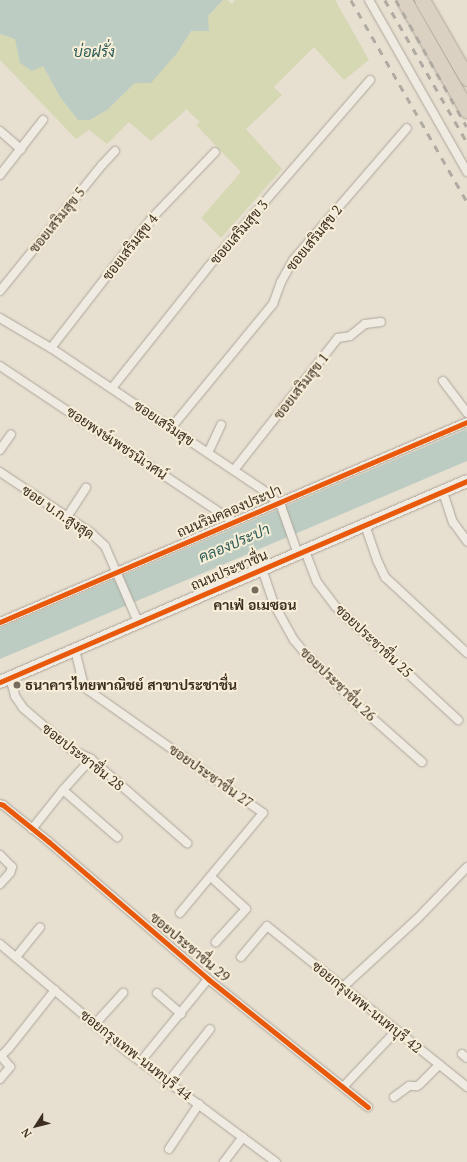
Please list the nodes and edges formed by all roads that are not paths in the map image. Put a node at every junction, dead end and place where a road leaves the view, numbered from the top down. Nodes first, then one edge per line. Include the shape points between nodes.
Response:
1 (369, 0) edge
2 (404, 0) edge
3 (422, 0) edge
4 (467, 78) edge
5 (370, 80) dead end
6 (467, 110) edge
7 (43, 120) dead end
8 (407, 128) dead end
9 (0, 131) edge
10 (21, 149) junction
11 (115, 151) dead end
12 (215, 152) dead end
13 (467, 172) edge
14 (0, 175) edge
15 (0, 291) edge
16 (0, 318) edge
17 (380, 322) dead end
18 (51, 348) junction
19 (0, 366) edge
20 (443, 381) dead end
21 (112, 388) junction
22 (467, 413) edge
23 (467, 422) edge
24 (221, 425) dead end
25 (171, 428) junction
26 (12, 434) dead end
27 (0, 450) edge
28 (208, 453) junction
29 (234, 470) junction
30 (0, 472) edge
31 (467, 482) edge
32 (86, 488) dead end
33 (443, 492) junction
34 (280, 505) junction
35 (67, 517) junction
36 (234, 522) junction
37 (365, 525) junction
38 (467, 541) edge
39 (302, 552) junction
40 (262, 569) junction
41 (117, 572) junction
42 (0, 622) edge
43 (138, 622) junction
44 (75, 650) junction
45 (467, 653) edge
46 (5, 680) edge
47 (458, 720) dead end
48 (91, 759) junction
49 (422, 762) dead end
50 (63, 790) junction
51 (0, 804) edge
52 (32, 829) junction
53 (117, 837) dead end
54 (187, 843) dead end
55 (0, 855) edge
56 (467, 867) edge
57 (211, 877) junction
58 (0, 884) edge
59 (180, 913) dead end
60 (40, 927) dead end
61 (216, 942) dead end
62 (0, 944) edge
63 (16, 957) junction
64 (241, 957) dead end
65 (208, 979) junction
66 (343, 987) junction
67 (55, 990) junction
68 (123, 993) dead end
69 (156, 993) dead end
70 (180, 1014) junction
71 (95, 1024) junction
72 (210, 1029) dead end
73 (396, 1031) junction
74 (1, 1055) edge
75 (141, 1061) junction
76 (439, 1065) junction
77 (0, 1079) edge
78 (169, 1081) junction
79 (344, 1086) junction
80 (467, 1088) edge
81 (394, 1096) dead end
82 (199, 1104) junction
83 (368, 1106) dead end
84 (242, 1136) junction
85 (169, 1149) dead end
86 (274, 1161) edge
87 (224, 1162) edge

1 - 13 street
2 - 6 highway
3 - 4 highway
5 - 21 street, ซอยเสริมสุข 3 via 209,266
7 - 10 street
8 - 25 street, ซอยเสริมสุข 2 via 293,260 273,304
9 - 10 street
10 - 14 street
11 - 15 street, ซอยเสริมสุข 5
12 - 18 street, ซอยเสริมสุข 4 via 152,218
16 - 18 street, ซอยเสริมสุข
17 - 29 street, ซอยเสริมสุข 1 via 365,324 350,336 338,338
18 - 21 street, ซอยเสริมสุข
19 - 36 street, ซอยพงษ์เพชรนิเวศน์
20 - 22 street
21 - 25 street, ซอยเสริมสุข
23 - 34 street, ถนนริมคลองประปา
24 - 28 street
25 - 28 street, ซอยเสริมสุข
26 - 27 street
28 - 29 street, ซอยเสริมสุข
29 - 34 street, ซอยเสริมสุข
30 - 35 street, ซอย บ.ก.สูงสุด
31 - 33 main road, ถนนประชาชื่น
32 - 35 street
33 - 37 main road, ถนนประชาชื่น
33 - 38 street via 453,522
34 - 36 street, ถนนริมคลองประปา
34 - 39 street via 292,537
35 - 41 street, ซอย บ.ก.สูงสุด via 105,546
36 - 41 street, ถนนริมคลองประปา
37 - 39 main road, ถนนประชาชื่น
37 - 45 street via 385,577
39 - 40 main road, ถนนประชาชื่น
39 - 47 street, ซอยประชาชื่น 25 via 317,582 335,606
40 - 43 main road, ถนนประชาชื่น
40 - 49 street, ซอยประชาชื่น 26 via 275,606 294,640 362,709
41 - 42 street, ถนนริมคลองประปา
41 - 43 street, ซอย บ.ก.สูงสุด
43 - 44 main road, ถนนประชาชื่น
44 - 46 main road, ถนนประชาชื่น
44 - 57 street, ซอยประชาชื่น 27 via 83,682 88,690 263,813
46 - 48 street, ซอยประชาชื่น 28 via 23,708 72,750
48 - 50 street
48 - 54 street, ซอยประชาชื่น 28
50 - 52 street
50 - 53 street
51 - 52 street, ซอยประชาชื่น 29
52 - 65 street, ซอยประชาชื่น 29
55 - 58 street via 12,867
56 - 66 street
57 - 59 street, ซอยประชาชื่น 27
57 - 61 street via 246,909
60 - 63 street
62 - 63 street, ซอยกรุงเทพ-นนทบุรี 44
63 - 67 street, ซอยกรุงเทพ-นนทบุรี 44
64 - 66 street, ซอยกรุงเทพ-นนทบุรี 42 via 267,926
65 - 70 street
65 - 79 street, ซอยประชาชื่น 29
66 - 73 street, ซอยกรุงเทพ-นนทบุรี 42
67 - 71 street, ซอยกรุงเทพ-นนทบุรี 44
67 - 74 street
68 - 71 street
69 - 70 street
70 - 75 street
71 - 75 street, ซอยกรุงเทพ-นนทบุรี 44
72 - 78 street
73 - 76 street, ซอยกรุงเทพ-นนทบุรี 42
73 - 79 street
74 - 77 street via 10,1067
75 - 78 street, ซอยกรุงเทพ-นนทบุรี 44
76 - 80 street, ซอยกรุงเทพ-นนทบุรี 42
76 - 81 street via 420,1084 408,1086
78 - 82 street, ซอยกรุงเทพ-นนทบุรี 44
79 - 83 street, ซอยประชาชื่น 29
82 - 84 street, ซอยกรุงเทพ-นนทบุรี 44
82 - 85 street
84 - 86 street, ซอยกรุงเทพ-นนทบุรี 44
84 - 87 street

